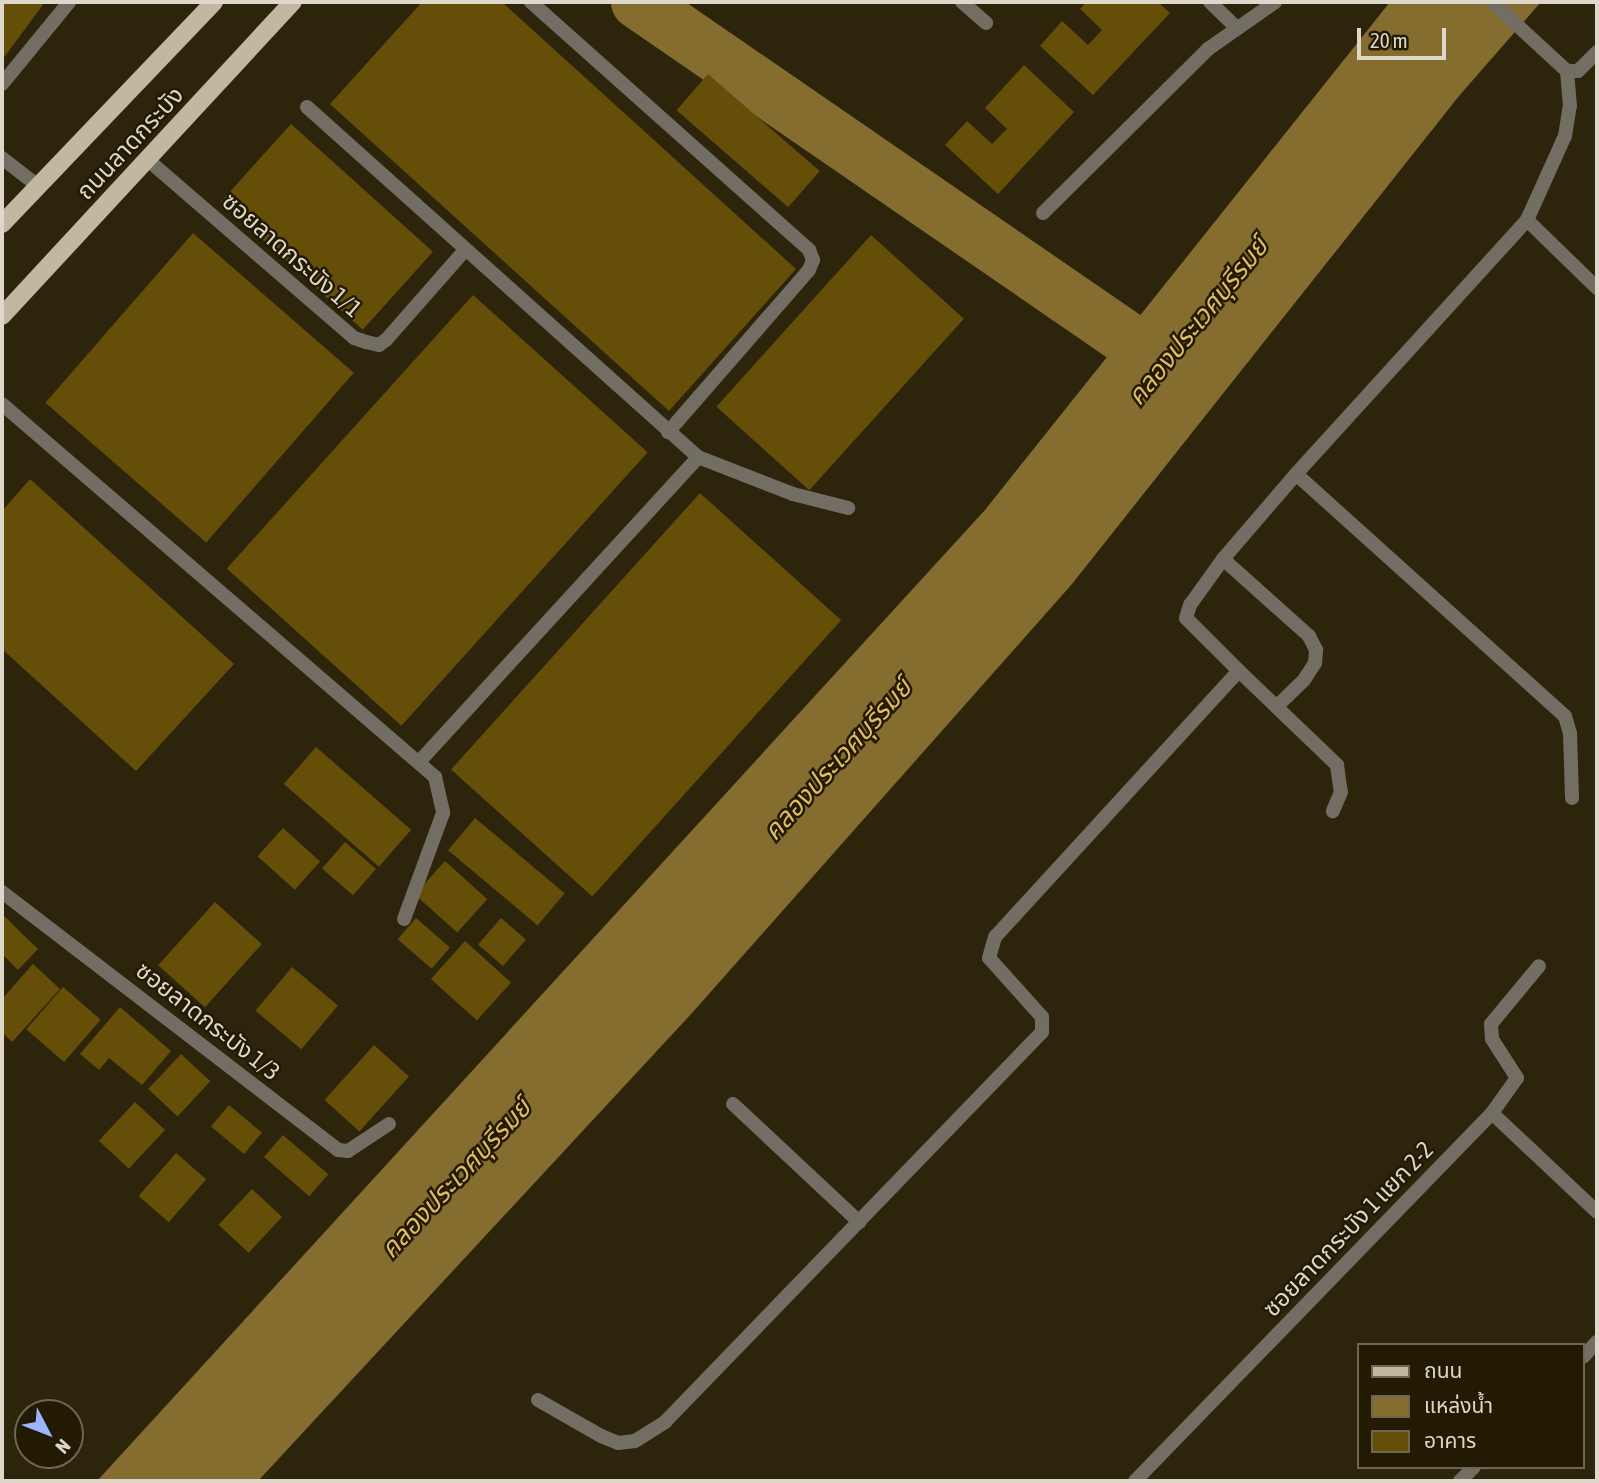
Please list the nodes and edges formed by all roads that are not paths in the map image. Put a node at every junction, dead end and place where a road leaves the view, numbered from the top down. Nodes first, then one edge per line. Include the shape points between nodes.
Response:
1 (69, 2) edge
2 (214, 2) edge
3 (293, 2) edge
4 (531, 2) edge
5 (962, 2) edge
6 (1210, 2) edge
7 (1275, 2) edge
8 (1492, 2) edge
9 (986, 23) dead end
10 (1237, 28) junction
11 (1597, 52) edge
12 (1567, 71) junction
13 (2, 84) edge
14 (307, 107) dead end
15 (2, 158) edge
16 (148, 160) junction
17 (38, 186) junction
18 (1043, 213) dead end
19 (1527, 220) junction
20 (2, 224) edge
21 (465, 250) junction
22 (1597, 288) edge
23 (2, 316) edge
24 (2, 404) edge
25 (668, 432) junction
26 (698, 457) junction
27 (1296, 474) junction
28 (848, 508) dead end
29 (1223, 559) junction
30 (1239, 671) junction
31 (1277, 706) junction
32 (419, 762) junction
33 (1572, 798) dead end
34 (1333, 811) dead end
35 (2, 892) edge
36 (404, 919) dead end
37 (1539, 966) dead end
38 (733, 1104) dead end
39 (1492, 1113) junction
40 (389, 1124) dead end
41 (1597, 1212) edge
42 (859, 1222) junction
43 (1597, 1342) edge
44 (1585, 1355) edge
45 (538, 1400) dead end
46 (1135, 1481) edge

1 - 13 street
2 - 17 main road, ถนนลาดกระบัง
3 - 16 main road, ถนนลาดกระบัง
4 - 25 street via 809,250 813,260
5 - 9 street
6 - 10 street
7 - 10 street
8 - 12 street
10 - 18 street via 1208,49
11 - 12 street via 1578,71
12 - 19 street via 1570,106 1564,136
14 - 21 street
15 - 17 street
16 - 21 street, ซอยลาดกระบัง 1/1 via 354,338 366,342 379,345 386,341
16 - 23 main road, ถนนลาดกระบัง
17 - 20 main road, ถนนลาดกระบัง
19 - 22 street
19 - 27 street
21 - 25 street
24 - 32 street
25 - 26 street
26 - 28 street via 793,494
26 - 32 street
27 - 29 street
27 - 33 street via 1565,716 1570,733
29 - 30 street via 1190,605 1186,618
29 - 31 street via 1309,636 1317,650 1304,680
30 - 31 street
30 - 42 street via 995,937 989,958 1042,1017 1042,1032
31 - 34 street via 1337,765 1341,792
32 - 36 street via 435,777 443,813
35 - 40 street, ซอยลาดกระบัง 1/3 via 338,1150 348,1152
37 - 39 street, ซอยลาดกระบัง 1 แยก 2-2 via 1491,1024 1492,1039 1517,1078
38 - 42 street
39 - 41 street
39 - 46 street, ซอยลาดกระบัง 1 แยก 2-2
42 - 45 street via 665,1422 635,1441 618,1443 601,1436
43 - 44 street

